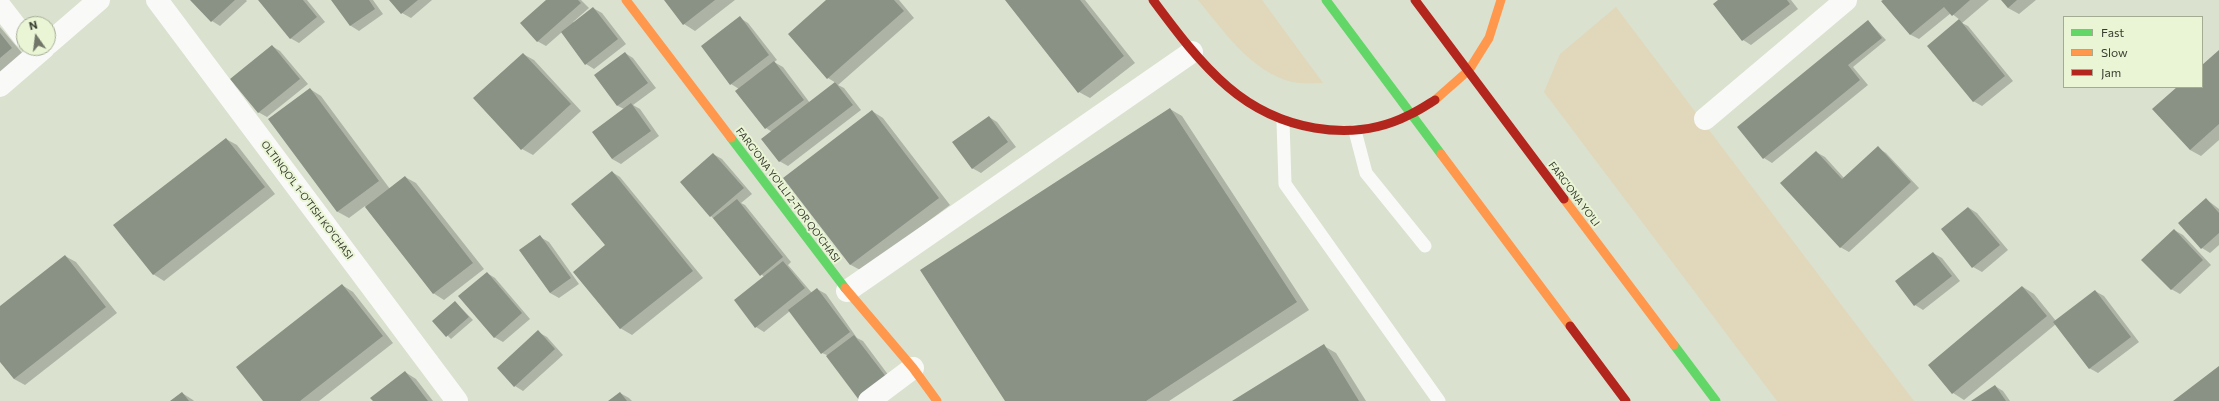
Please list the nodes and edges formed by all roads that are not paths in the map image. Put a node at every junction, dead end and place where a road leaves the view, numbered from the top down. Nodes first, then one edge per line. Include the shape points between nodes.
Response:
1 (100, 0) edge
2 (157, 0) edge
3 (626, 0) edge
4 (1153, 0) edge
5 (1326, 0) edge
6 (1415, 0) edge
7 (1501, 0) edge
8 (1846, 0) edge
9 (0, 6) edge
10 (16, 23) edge
11 (56, 32) edge
12 (1192, 52) junction
13 (28, 56) edge
14 (0, 86) edge
15 (1705, 119) dead end
16 (1283, 121) junction
17 (1355, 131) junction
18 (1425, 246) dead end
19 (847, 291) junction
20 (913, 368) junction
21 (457, 401) edge
22 (869, 401) edge
23 (937, 401) edge
24 (1439, 401) edge
25 (1626, 401) edge
26 (1716, 401) edge

1 - 11 street
2 - 21 street, OLTINQO'L 1-O'TISH KO'CHASI
3 - 19 main road, FARG'ONA YO'LLI 2-TOR QO'CHASI
4 - 12 main road
5 - 25 main road
6 - 26 main road, FARG'ONA YO'LI
7 - 17 main road via 1490,35 1478,57 1446,94 1403,120
8 - 15 street
9 - 10 street
12 - 16 main road via 1240,96 1260,110
12 - 19 street
13 - 14 street
16 - 17 main road via 1306,128
16 - 24 lane via 1285,184
17 - 18 lane via 1366,172
19 - 20 main road, FARG'ONA YO'LLI 2-TOR QO'CHASI
20 - 22 street
20 - 23 main road, FARG'ONA YO'LLI 2-TOR QO'CHASI

